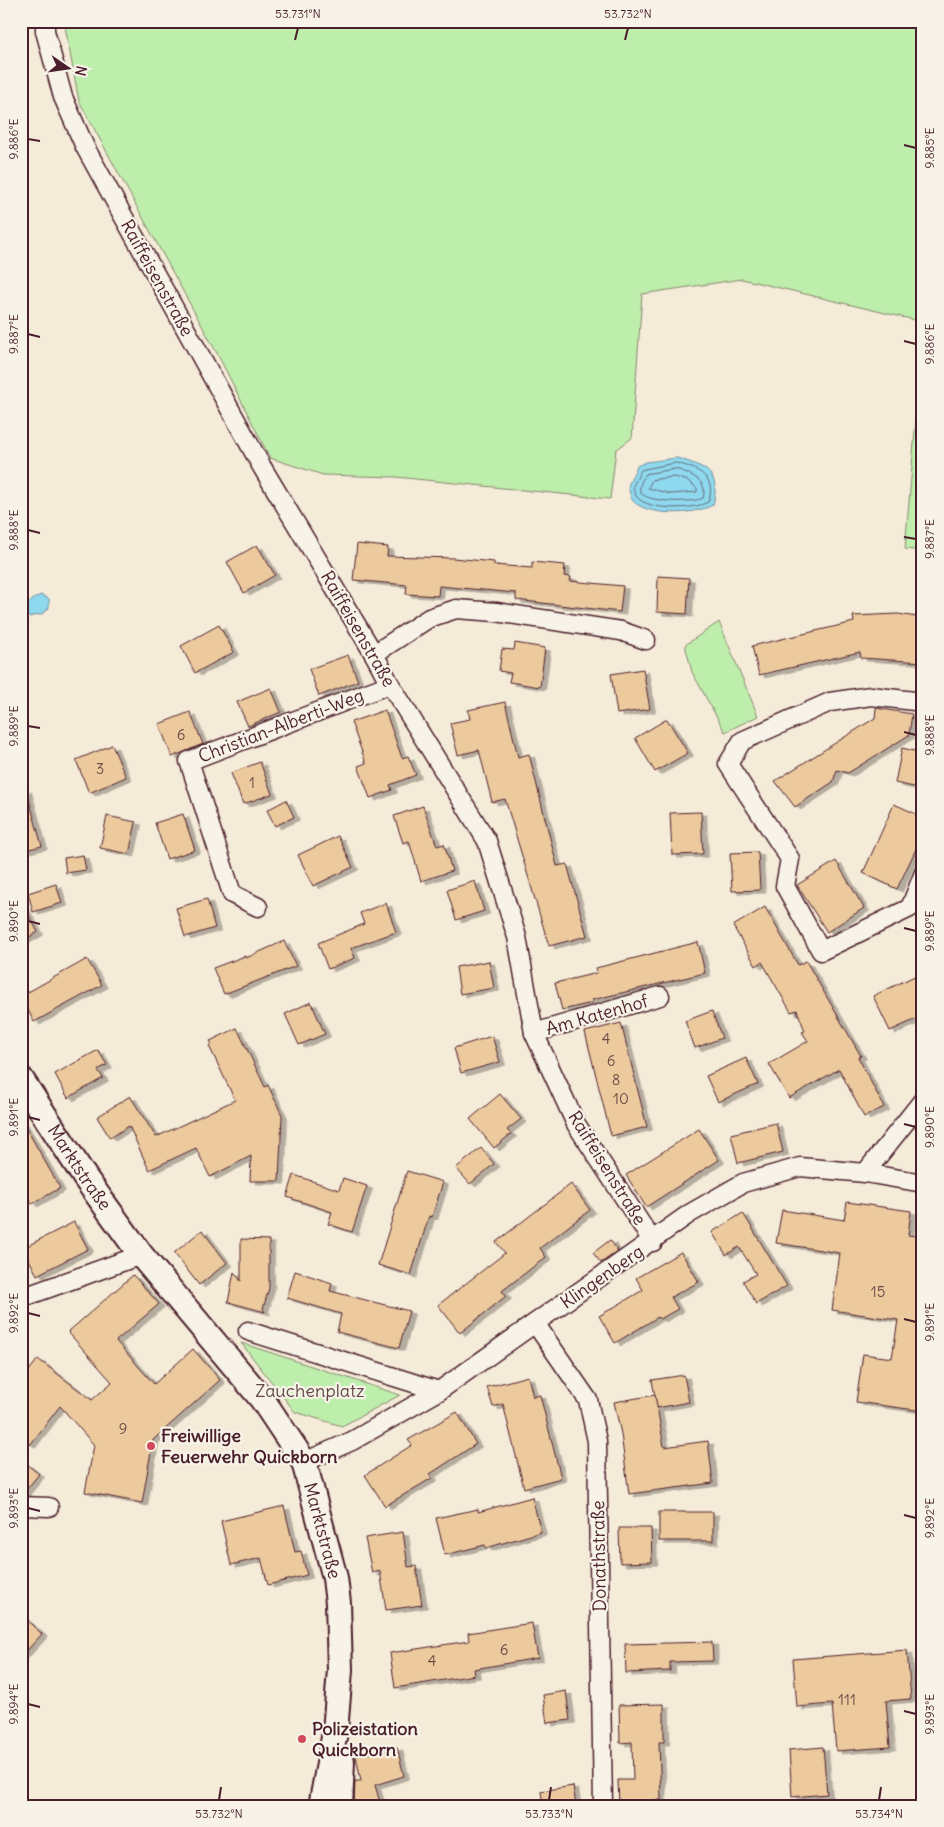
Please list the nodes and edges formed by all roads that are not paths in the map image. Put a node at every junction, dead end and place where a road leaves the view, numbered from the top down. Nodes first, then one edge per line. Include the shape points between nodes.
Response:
1 (45, 21) edge
2 (646, 640) dead end
3 (374, 654) junction
4 (390, 684) junction
5 (923, 702) edge
6 (923, 875) edge
7 (258, 907) dead end
8 (660, 996) dead end
9 (534, 1033) junction
10 (24, 1092) edge
11 (923, 1100) edge
12 (865, 1173) junction
13 (923, 1183) edge
14 (653, 1242) junction
15 (141, 1255) junction
16 (21, 1298) edge
17 (535, 1323) junction
18 (248, 1332) dead end
19 (439, 1391) junction
20 (304, 1462) junction
21 (21, 1506) edge
22 (49, 1507) dead end
23 (333, 1741) junction
24 (321, 1806) edge
25 (340, 1806) edge
26 (603, 1806) edge

1 - 3 street, Raiffeisenstraße via 63,97 86,147 262,467
2 - 3 street via 621,631 456,609 429,618
3 - 4 street, Raiffeisenstraße
4 - 7 street, Christian-Alberti-Weg via 190,761 232,894
4 - 9 street, Raiffeisenstraße via 487,841 517,937
5 - 6 street via 871,696 830,702 742,740 728,764 790,858 785,886 821,951 910,908
8 - 9 street, Am Katenhof
9 - 14 street, Raiffeisenstraße via 576,1124
10 - 15 main road, Marktstraße
11 - 12 street
12 - 13 street, Klingenberg
12 - 14 street, Klingenberg via 800,1167 743,1183 689,1214
14 - 17 street, Klingenberg
15 - 16 street
15 - 20 main road, Marktstraße via 262,1398
17 - 19 street, Klingenberg
17 - 26 street, Donathstraße via 588,1400 597,1441
18 - 19 street
19 - 20 street, Klingenberg via 352,1441
20 - 23 main road, Marktstraße via 337,1594 340,1670
21 - 22 street
23 - 24 main road, Marktstraße
23 - 25 main road, Marktstraße via 342,1761

